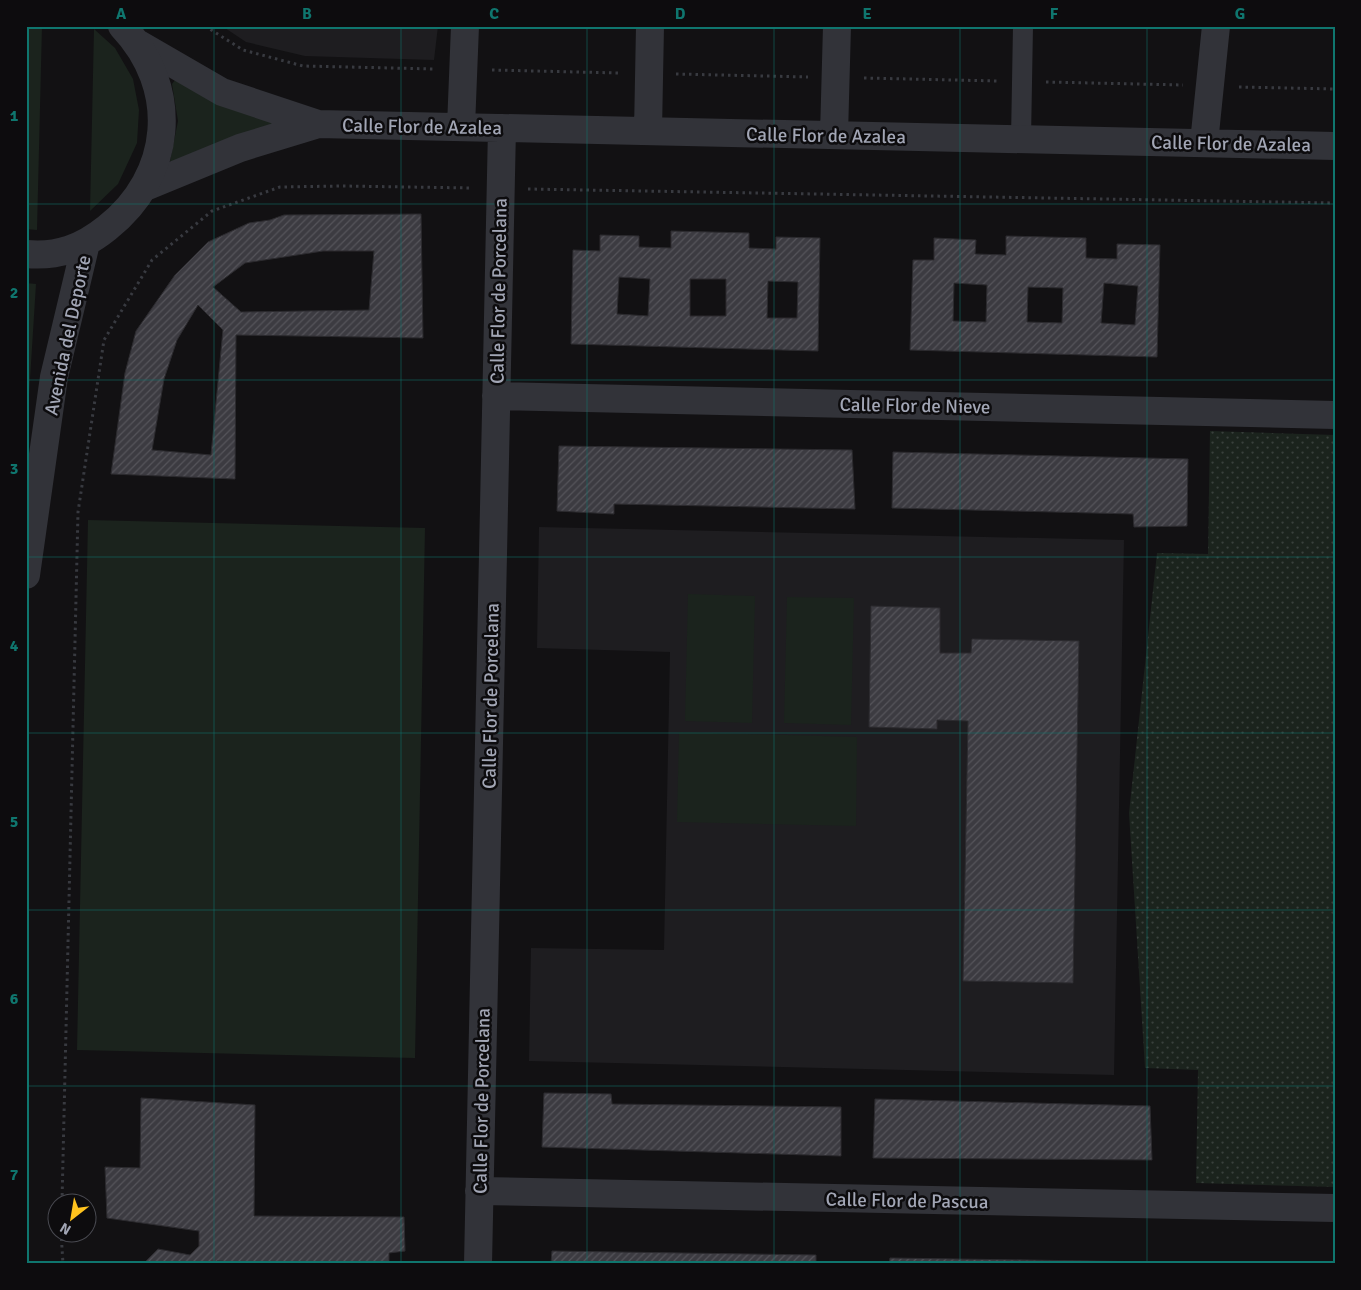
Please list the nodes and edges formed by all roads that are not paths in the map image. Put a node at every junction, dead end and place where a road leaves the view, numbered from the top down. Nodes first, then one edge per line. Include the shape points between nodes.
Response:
1 (465, 26) edge
2 (650, 26) edge
3 (837, 26) edge
4 (1023, 26) edge
5 (1216, 26) edge
6 (130, 35) edge
7 (318, 124) junction
8 (461, 127) junction
9 (502, 128) junction
10 (648, 131) junction
11 (834, 135) junction
12 (1021, 139) junction
13 (1204, 143) junction
14 (1335, 146) edge
15 (145, 187) junction
16 (86, 243) junction
17 (26, 254) edge
18 (496, 396) junction
19 (1335, 415) edge
20 (26, 575) edge
21 (479, 1191) junction
22 (1335, 1208) edge
23 (478, 1264) edge

1 - 8 street
2 - 10 street
3 - 11 street
4 - 12 street
5 - 13 street
6 - 7 street via 222,92
6 - 15 street via 156,78 163,114 159,152
7 - 8 street, Calle Flor de Azalea
7 - 15 street via 240,148
8 - 9 street, Calle Flor de Azalea
9 - 10 street, Calle Flor de Azalea
9 - 18 street, Calle Flor de Porcelana
10 - 11 street, Calle Flor de Azalea
11 - 12 street, Calle Flor de Azalea
12 - 13 street, Calle Flor de Azalea
13 - 14 street, Calle Flor de Azalea
15 - 16 street via 125,214
16 - 17 street via 62,253
16 - 20 street, Avenida del Deporte via 54,377
18 - 19 street, Calle Flor de Nieve
18 - 21 street, Calle Flor de Porcelana
21 - 22 street, Calle Flor de Pascua
21 - 23 street, Calle Flor de Porcelana

